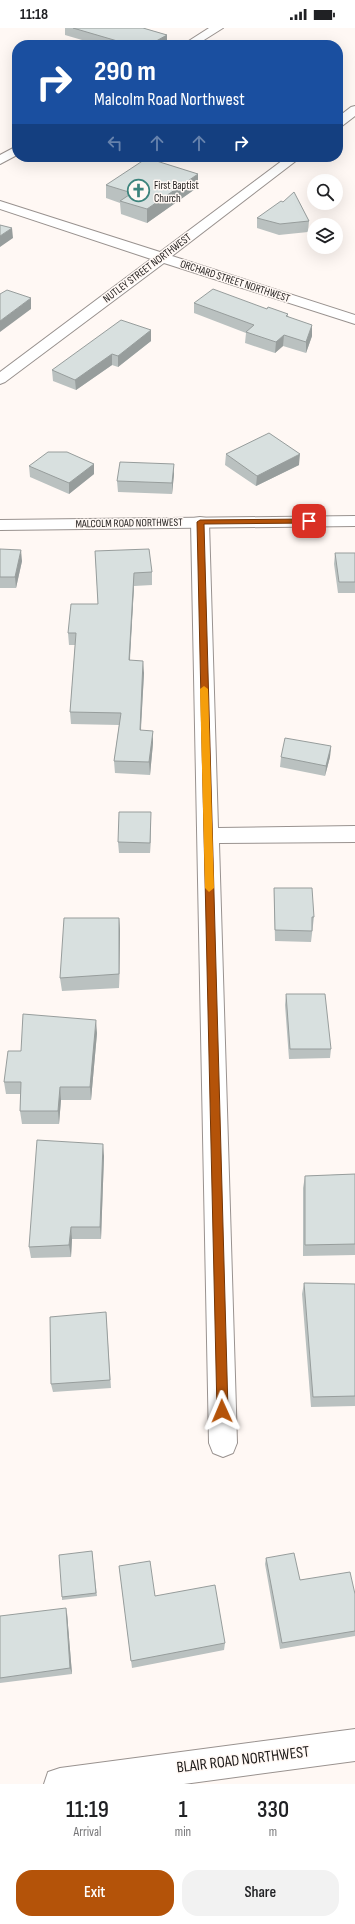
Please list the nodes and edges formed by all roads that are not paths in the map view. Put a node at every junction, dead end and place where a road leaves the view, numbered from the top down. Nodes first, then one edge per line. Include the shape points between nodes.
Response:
1 (217, 28) edge
2 (197, 40) edge
3 (355, 110) edge
4 (343, 120) edge
5 (12, 153) edge
6 (0, 160) edge
7 (288, 162) edge
8 (0, 205) edge
9 (161, 258) junction
10 (355, 320) edge
11 (0, 379) edge
12 (355, 521) edge
13 (200, 522) junction
14 (0, 526) edge
15 (355, 834) edge
16 (208, 836) junction
17 (223, 1443) dead end
18 (355, 1745) edge
19 (60, 1784) edge

1 - 2 street
3 - 4 street
5 - 6 street
7 - 9 street, NUTLEY STREET NORTHWEST
8 - 9 street, ORCHARD STREET NORTHWEST
9 - 10 street, ORCHARD STREET NORTHWEST
9 - 11 street, NUTLEY STREET NORTHWEST
12 - 13 street, MALCOLM ROAD NORTHWEST
13 - 14 street, MALCOLM ROAD NORTHWEST
13 - 16 street
15 - 16 street
16 - 17 street
18 - 19 street, BLAIR ROAD NORTHWEST

